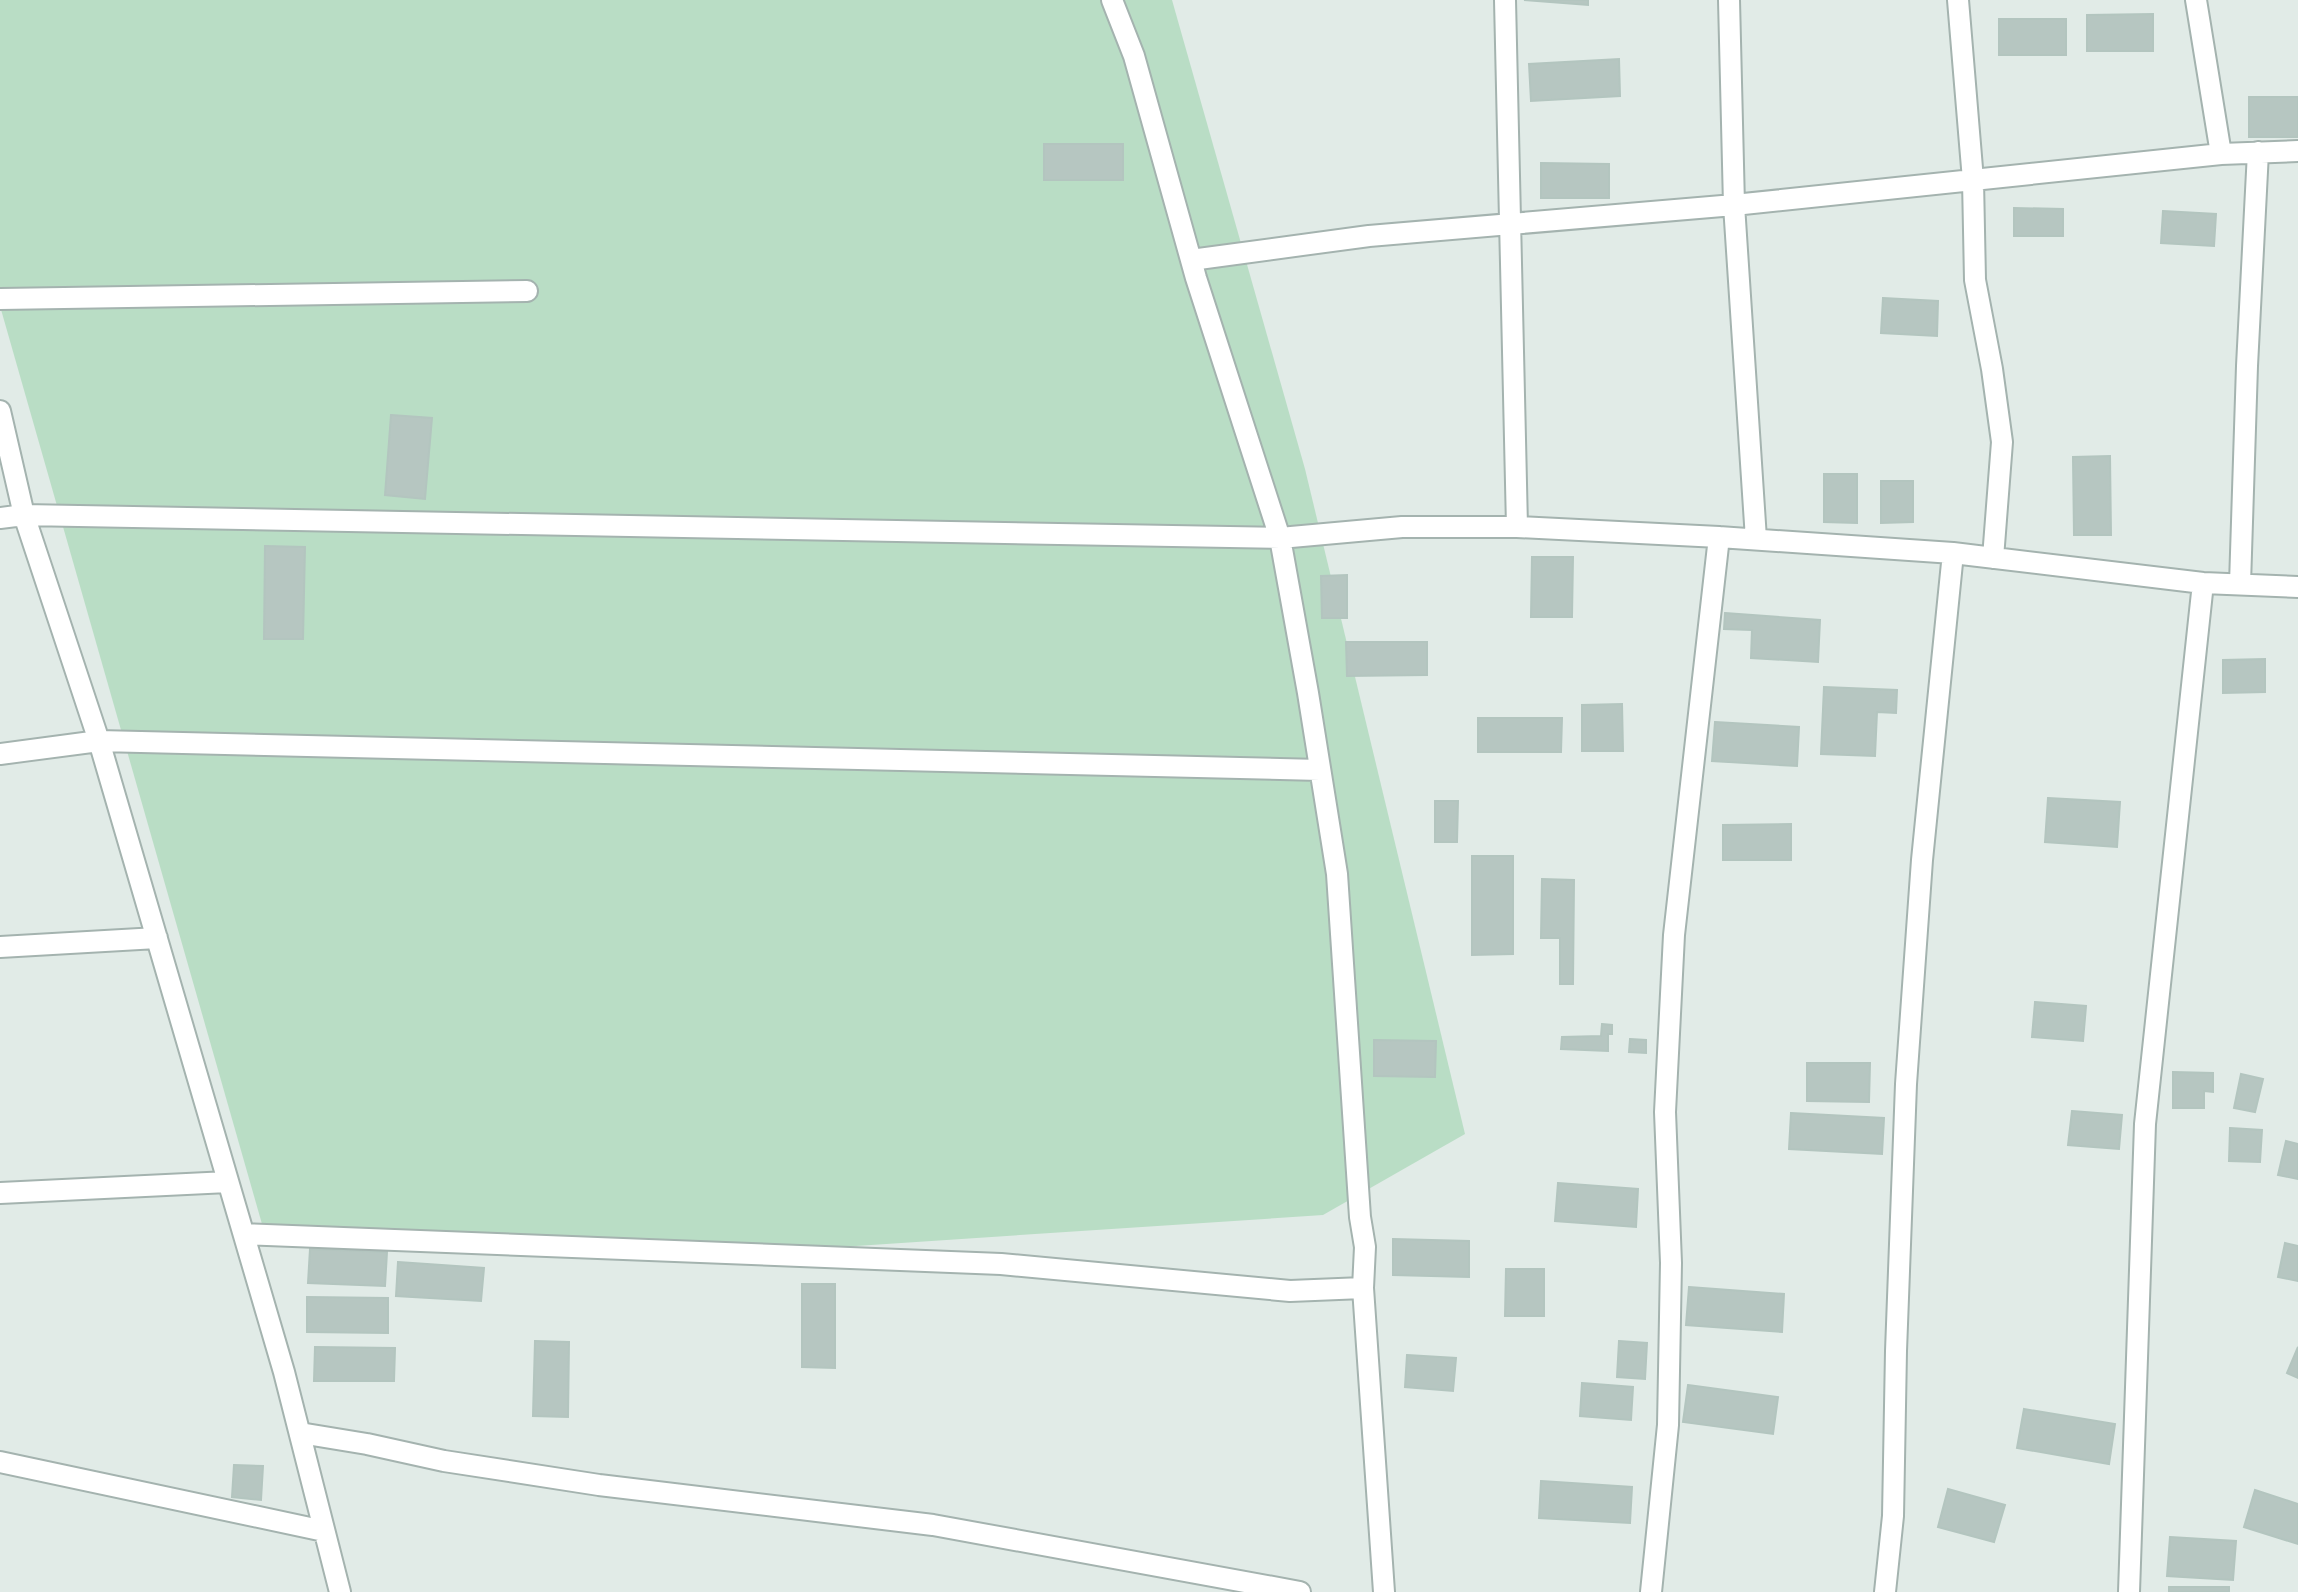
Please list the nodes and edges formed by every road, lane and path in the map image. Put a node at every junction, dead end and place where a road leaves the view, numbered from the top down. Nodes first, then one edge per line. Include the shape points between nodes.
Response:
1 (1112, 0) edge
2 (1505, 0) edge
3 (1729, 0) edge
4 (1958, 0) edge
5 (2196, 0) edge
6 (2298, 151) edge
7 (2258, 152) junction
8 (2221, 154) junction
9 (1973, 180) junction
10 (1734, 205) junction
11 (1511, 222) junction
12 (1191, 260) junction
13 (527, 291) dead end
14 (0, 299) edge
15 (0, 411) edge
16 (24, 515) junction
17 (0, 518) edge
18 (1517, 527) junction
19 (1719, 537) junction
20 (1280, 538) junction
21 (1756, 539) junction
22 (1953, 553) junction
23 (1993, 558) junction
24 (2203, 583) junction
25 (2240, 584) junction
26 (2298, 587) edge
27 (99, 741) junction
28 (0, 754) edge
29 (1320, 770) junction
30 (157, 938) junction
31 (0, 947) edge
32 (228, 1182) junction
33 (0, 1193) edge
34 (244, 1234) junction
35 (1363, 1288) junction
36 (300, 1433) junction
37 (0, 1462) edge
38 (324, 1531) junction
39 (340, 1592) edge
40 (1300, 1592) edge
41 (1384, 1592) edge
42 (1651, 1592) edge
43 (1885, 1592) edge
44 (2129, 1592) edge

1 - 12 street via 1134,56
2 - 11 street
3 - 10 street
4 - 9 street
5 - 8 street
6 - 7 street
7 - 8 street
7 - 25 street
8 - 9 street
9 - 10 street
9 - 23 street via 1975,280 2002,442
10 - 11 street
10 - 21 street
11 - 12 street
11 - 18 street
12 - 20 street
13 - 14 street
15 - 16 street
16 - 17 street
16 - 20 street
16 - 27 street
18 - 19 street
18 - 20 street via 1402,527
19 - 21 street
19 - 42 street via 1674,935 1665,1112 1671,1263 1668,1425
20 - 29 street
21 - 22 street
22 - 23 street
22 - 43 street via 1907,1068 1893,1516
23 - 24 street
24 - 25 street
24 - 44 street via 2145,1124
25 - 26 street
27 - 28 street
27 - 29 street
27 - 30 street
29 - 35 street via 1337,874 1365,1247
30 - 31 street
30 - 32 street
32 - 33 street
32 - 34 street
34 - 35 street via 1001,1264 1290,1291
34 - 36 street
35 - 41 street
36 - 38 street
36 - 40 street via 599,1485 933,1525
37 - 38 street
38 - 39 street

